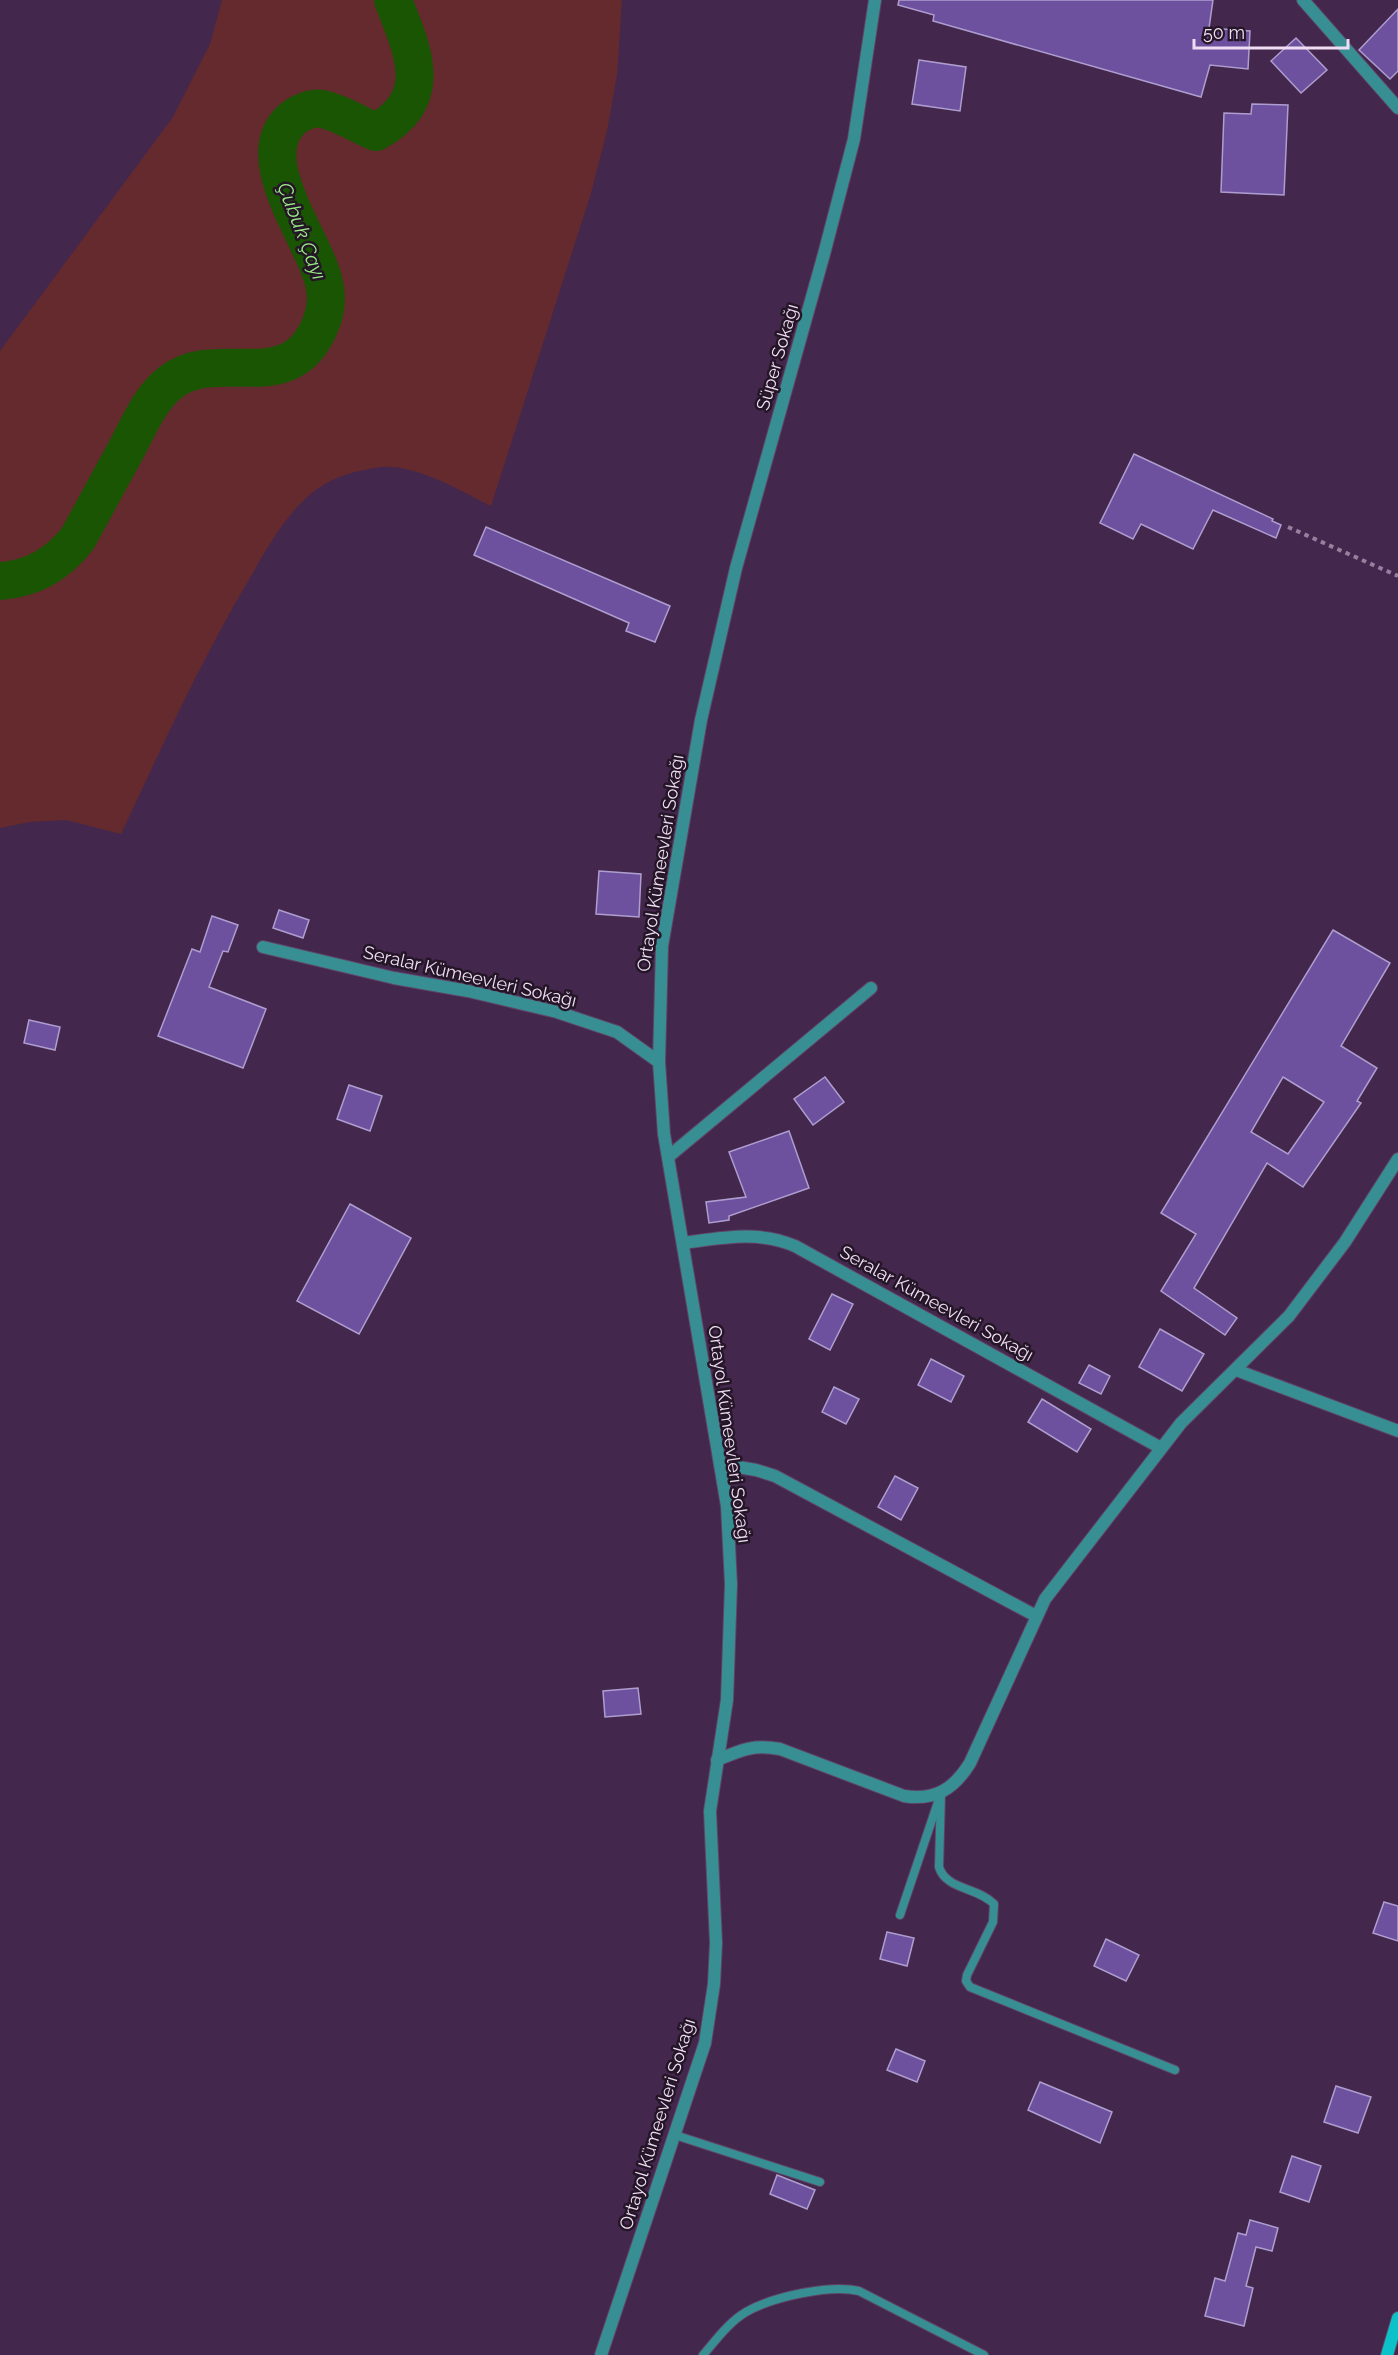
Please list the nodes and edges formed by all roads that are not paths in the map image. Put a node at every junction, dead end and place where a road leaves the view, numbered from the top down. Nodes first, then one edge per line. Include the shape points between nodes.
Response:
1 (875, 0) edge
2 (1303, 0) edge
3 (1398, 108) edge
4 (701, 720) joint
5 (263, 947) dead end
6 (871, 988) dead end
7 (659, 1062) junction
8 (668, 1157) junction
9 (1398, 1159) edge
10 (683, 1243) junction
11 (1236, 1370) junction
12 (1398, 1431) edge
13 (1161, 1448) junction
14 (720, 1464) junction
15 (1036, 1616) junction
16 (717, 1760) junction
17 (941, 1793) junction
18 (900, 1915) dead end
19 (1174, 2070) dead end
20 (675, 2135) junction
21 (820, 2182) dead end
22 (1398, 2318) edge
23 (601, 2355) edge
24 (703, 2355) edge
25 (984, 2355) edge
26 (1387, 2355) edge

1 - 4 street, Süper Sokağı via 854,139 736,568
2 - 3 street
4 - 7 street, Ortayol Kümeevleri Sokağı via 662,946
5 - 7 street, Seralar Kümeevleri Sokağı via 557,1012 617,1032
6 - 8 street
7 - 8 street, Ortayol Kümeevleri Sokağı
8 - 10 street, Ortayol Kümeevleri Sokağı
9 - 11 street via 1317,1280
10 - 13 street, Seralar Kümeevleri Sokağı via 748,1236 795,1246
10 - 14 street, Ortayol Kümeevleri Sokağı
11 - 12 street
11 - 13 street via 1199,1403
13 - 15 street via 1057,1582
14 - 15 street via 775,1476
14 - 16 street, Ortayol Kümeevleri Sokağı via 731,1584 727,1700
15 - 17 street via 970,1763 960,1779
16 - 17 street via 754,1746 766,1746 904,1796 918,1799
16 - 20 street, Ortayol Kümeevleri Sokağı via 710,1811 716,1901 714,1984 705,2043
17 - 18 lane
17 - 19 lane via 942,1875 949,1882 980,1892 994,1904 993,1922 967,1975 970,1987
20 - 21 lane
20 - 23 street, Ortayol Kümeevleri Sokağı
22 - 26 main road
24 - 25 lane via 746,2312 811,2292 843,2287 859,2291

